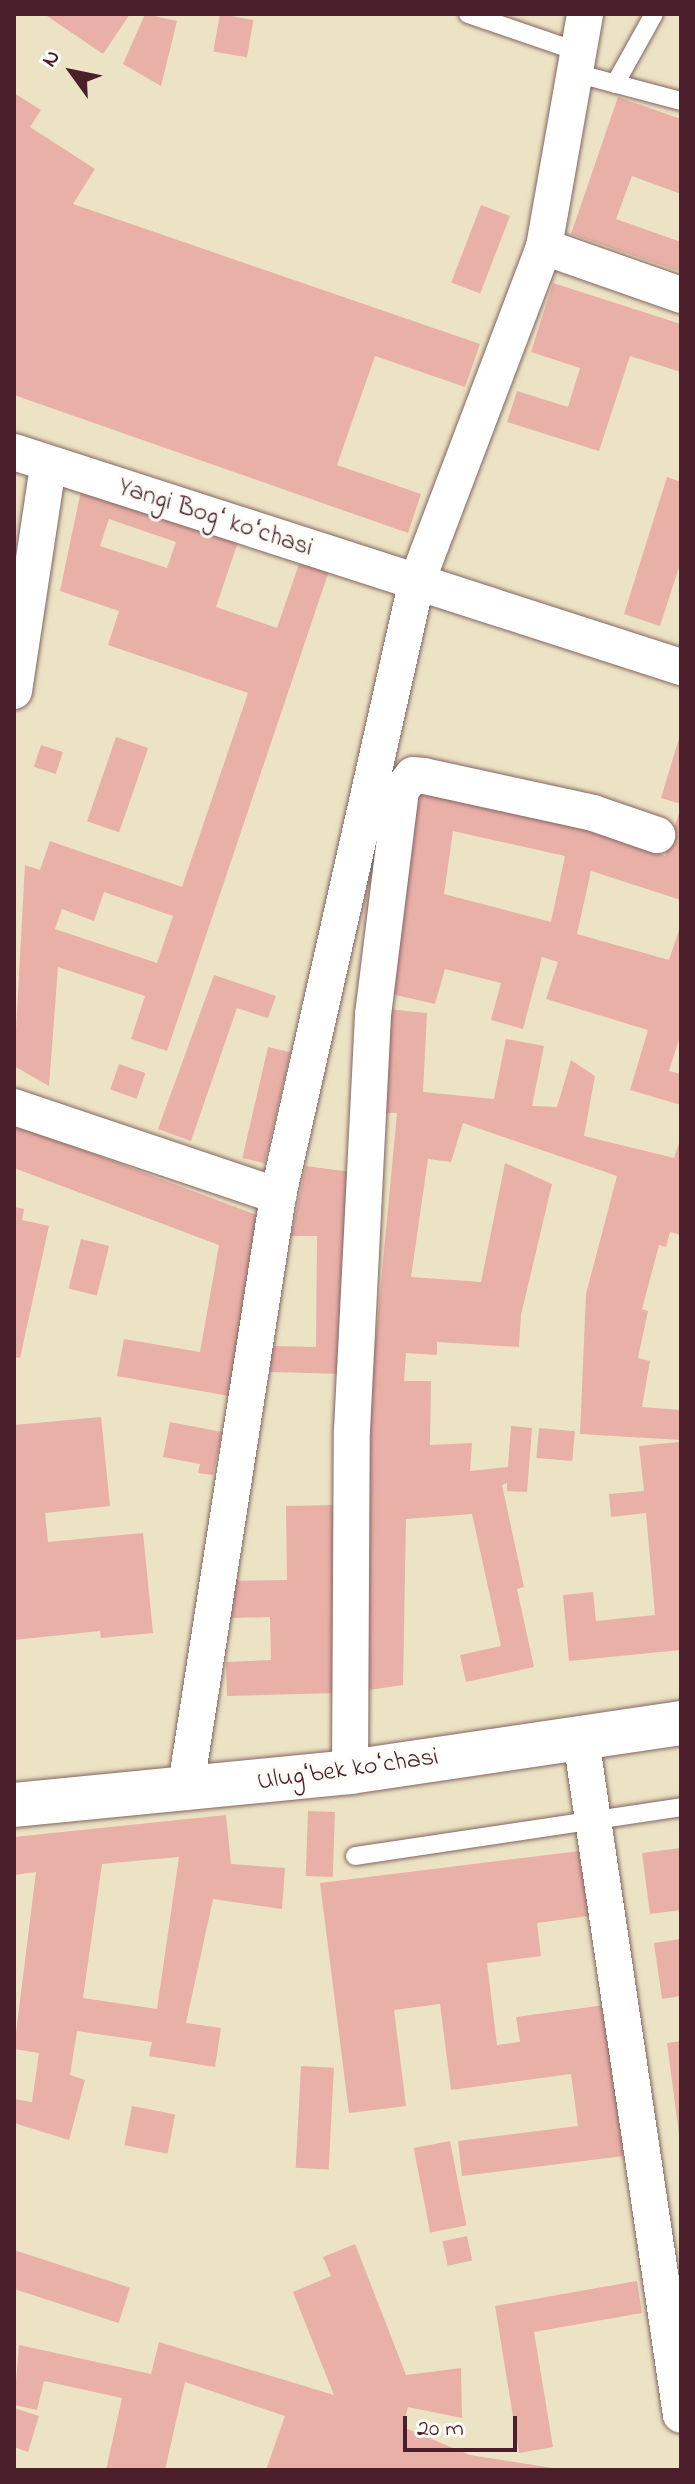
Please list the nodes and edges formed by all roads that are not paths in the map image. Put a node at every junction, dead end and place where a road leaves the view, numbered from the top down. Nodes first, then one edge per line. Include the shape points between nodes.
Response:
1 (468, 14) edge
2 (585, 14) edge
3 (654, 14) edge
4 (577, 63) junction
5 (615, 84) junction
6 (681, 101) edge
7 (544, 247) junction
8 (681, 295) edge
9 (14, 452) edge
10 (48, 465) junction
11 (416, 584) junction
12 (681, 667) edge
13 (14, 691) edge
14 (657, 835) dead end
15 (14, 1107) edge
16 (278, 1196) junction
17 (681, 1723) edge
18 (581, 1739) junction
19 (350, 1772) junction
20 (185, 1792) junction
21 (14, 1805) edge
22 (681, 1807) edge
23 (595, 1820) junction
24 (355, 1856) dead end
25 (681, 2415) edge

1 - 4 lane
2 - 4 street
3 - 5 lane
4 - 5 lane
4 - 7 street
5 - 6 lane
7 - 8 street
7 - 11 street
9 - 10 street, Yangi Bogʻ koʻchasi
10 - 11 street, Yangi Bogʻ koʻchasi
10 - 13 street
11 - 12 street, Yangi Bogʻ koʻchasi
11 - 16 street
14 - 19 street via 593,813 424,776 413,775 401,790 373,1015 368,1107 352,1430
15 - 16 street
16 - 20 street
17 - 18 street, Ulugʻbek koʻchasi
18 - 19 street, Ulugʻbek koʻchasi
18 - 23 street
19 - 20 street, Ulugʻbek koʻchasi
20 - 21 street, Ulugʻbek koʻchasi
22 - 23 lane
23 - 24 lane
23 - 25 street

